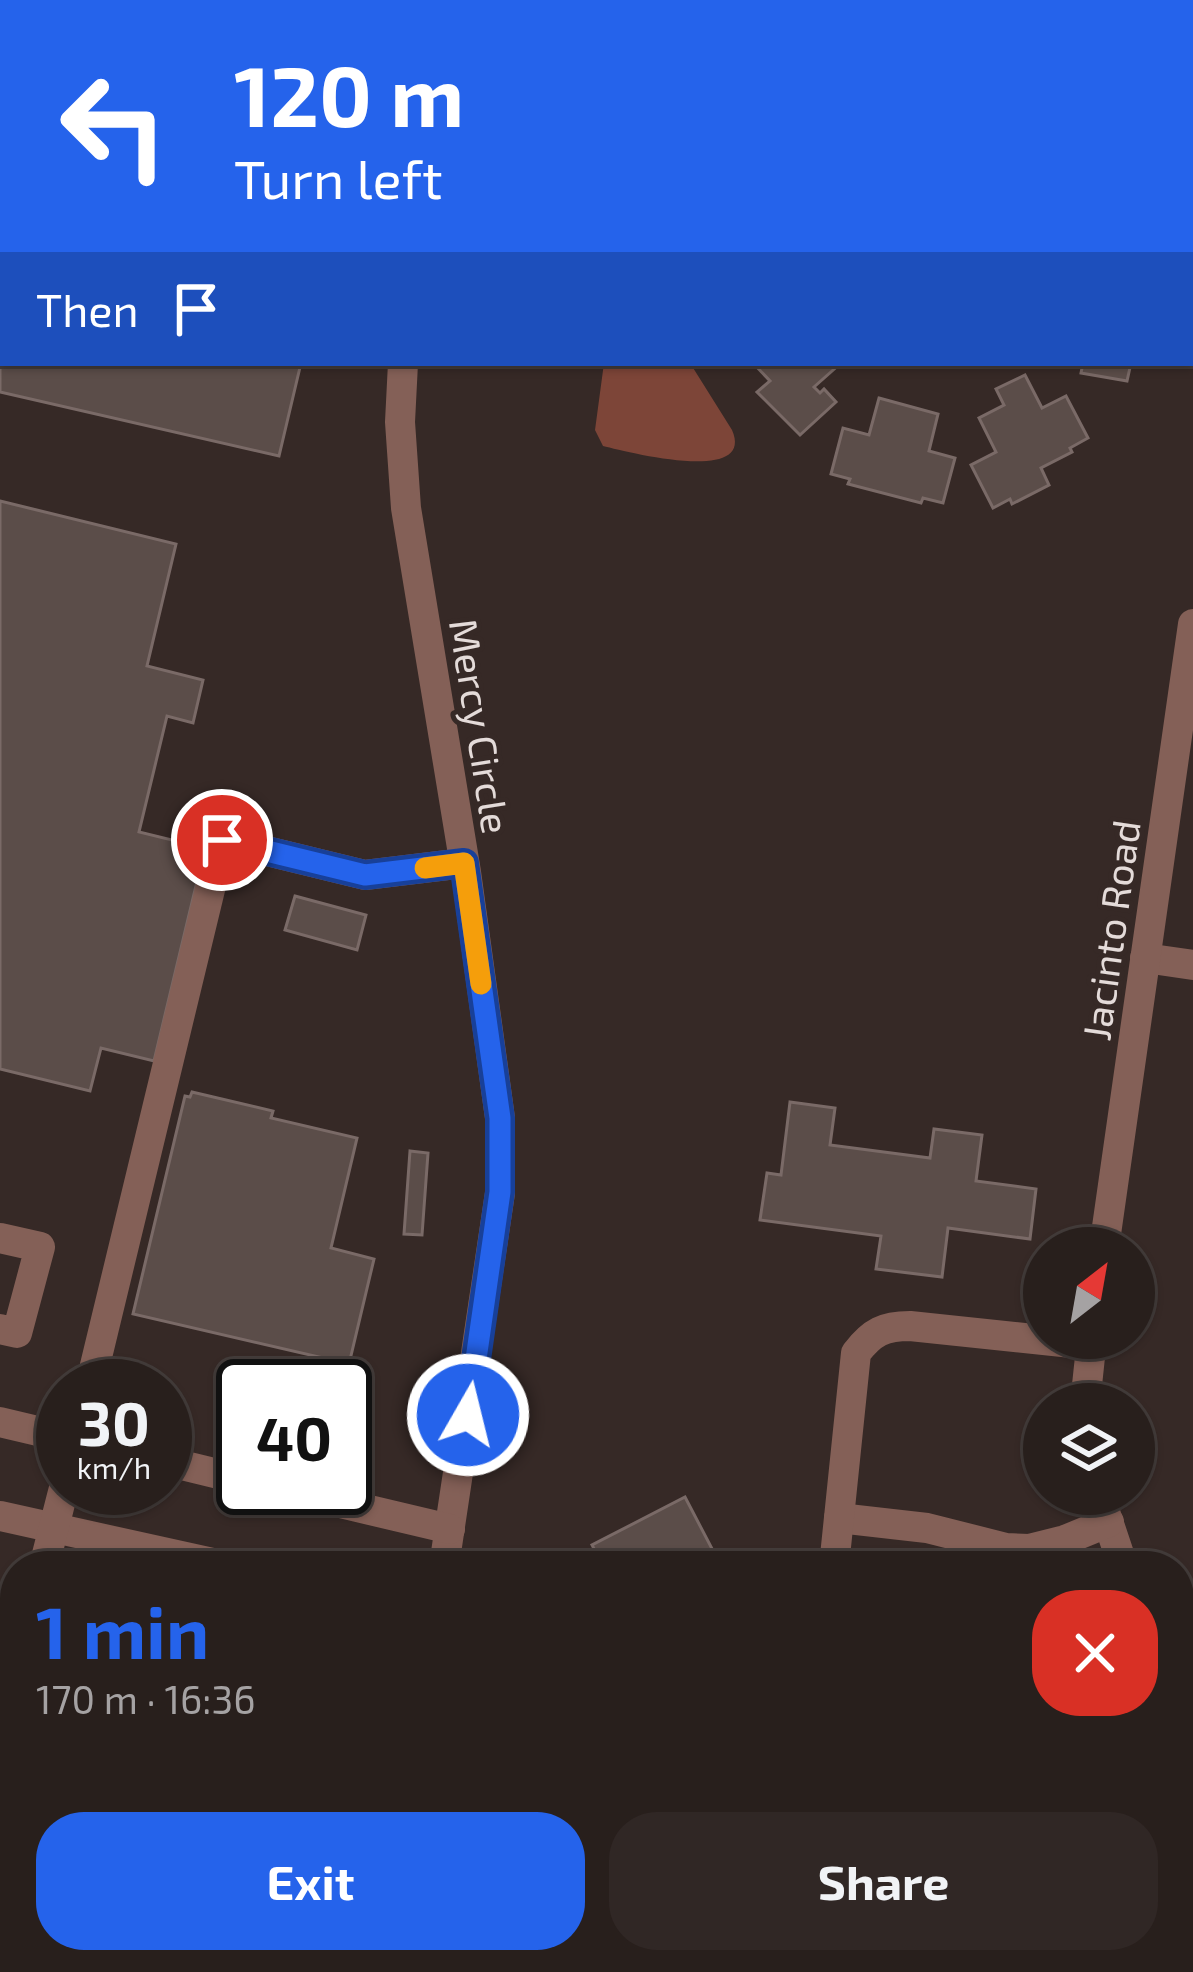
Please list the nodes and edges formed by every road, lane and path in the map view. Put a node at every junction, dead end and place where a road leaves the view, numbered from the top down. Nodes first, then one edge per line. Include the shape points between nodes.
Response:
1 (403, 366) edge
2 (1193, 624) edge
3 (464, 863) junction
4 (1145, 958) junction
5 (1193, 965) edge
6 (1107, 1227) edge
7 (0, 1238) edge
8 (0, 1329) edge
9 (1023, 1336) edge
10 (97, 1359) edge
11 (0, 1422) edge
12 (36, 1431) edge
13 (372, 1511) edge
14 (57, 1515) edge
15 (1095, 1515) edge
16 (1106, 1515) edge
17 (0, 1516) edge
18 (839, 1518) junction
19 (54, 1528) junction
20 (450, 1529) junction
21 (48, 1551) edge
22 (158, 1551) edge
23 (446, 1551) edge
24 (836, 1551) edge
25 (1118, 1551) edge

1 - 3 street, Mercy Circle via 406,508
2 - 4 street, Jacinto Road
3 - 10 street via 365,875 222,840
3 - 20 street, Mercy Circle via 500,1118 500,1192
4 - 5 street
4 - 6 street, Jacinto Road
7 - 8 street via 40,1246 16,1333
9 - 18 street via 910,1326 871,1335 856,1353
11 - 12 street
13 - 20 street
14 - 19 street
15 - 18 street via 1065,1540 1029,1549
16 - 25 street
17 - 19 street
18 - 24 street
19 - 21 street
19 - 22 street
20 - 23 street, Mercy Circle

